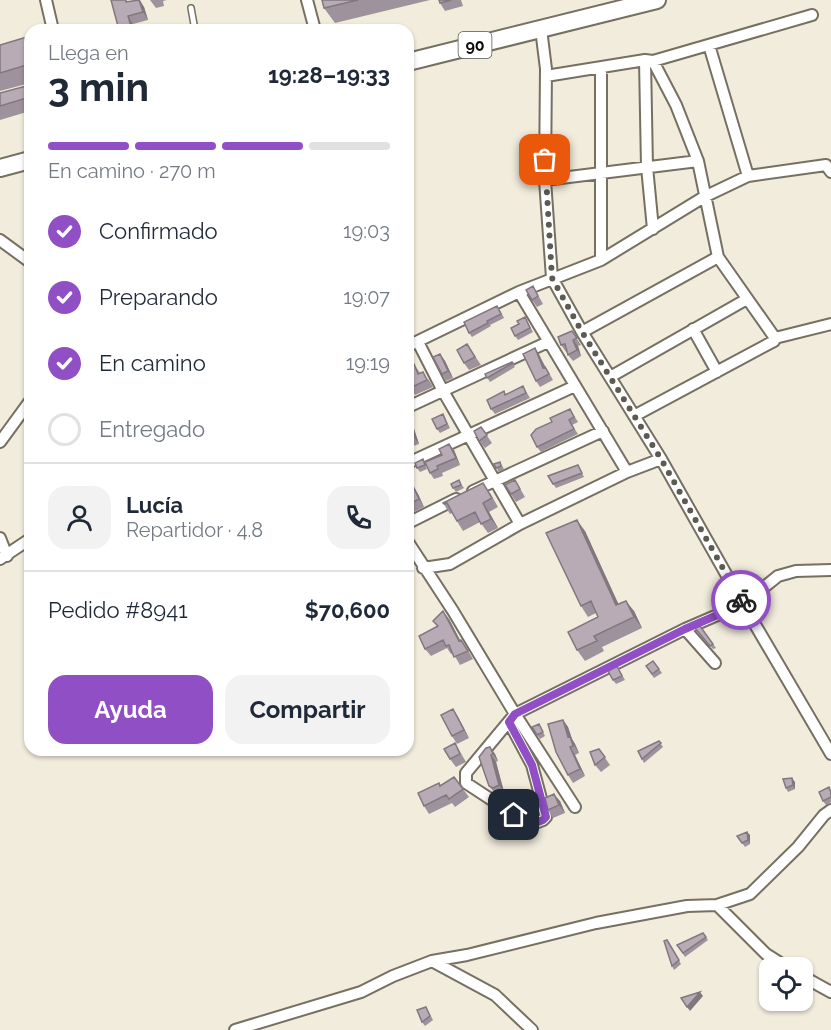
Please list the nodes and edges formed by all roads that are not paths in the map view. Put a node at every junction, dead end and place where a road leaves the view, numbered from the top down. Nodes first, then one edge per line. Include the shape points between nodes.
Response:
1 (46, 0) edge
2 (308, 0) edge
3 (657, 0) edge
4 (191, 8) dead end
5 (812, 15) dead end
6 (52, 24) edge
7 (194, 24) edge
8 (314, 24) edge
9 (541, 29) junction
10 (708, 45) junction
11 (649, 60) junction
12 (414, 61) edge
13 (601, 67) junction
14 (546, 73) junction
15 (698, 161) junction
16 (24, 162) edge
17 (647, 167) junction
18 (0, 168) edge
19 (831, 172) edge
20 (602, 173) junction
21 (748, 176) junction
22 (545, 180) junction
23 (704, 196) junction
24 (653, 229) junction
25 (0, 240) edge
26 (718, 257) junction
27 (24, 258) edge
28 (601, 260) junction
29 (552, 278) junction
30 (519, 292) junction
31 (747, 298) junction
32 (831, 324) edge
33 (693, 329) junction
34 (582, 332) junction
35 (775, 338) junction
36 (548, 342) junction
37 (414, 344) edge
38 (414, 346) edge
39 (717, 372) junction
40 (610, 377) junction
41 (575, 386) junction
42 (443, 391) junction
43 (414, 404) edge
44 (24, 409) edge
45 (634, 416) junction
46 (603, 431) junction
47 (468, 434) junction
48 (0, 442) edge
49 (661, 459) junction
50 (414, 460) edge
51 (627, 472) junction
52 (495, 481) junction
53 (414, 520) edge
54 (520, 524) junction
55 (0, 538) edge
56 (24, 542) edge
57 (414, 552) edge
58 (3, 557) edge
59 (423, 568) junction
60 (831, 570) edge
61 (743, 604) junction
62 (685, 629) junction
63 (715, 663) dead end
64 (512, 718) junction
65 (831, 754) edge
66 (575, 807) dead end
67 (831, 810) edge
68 (717, 905) junction
69 (771, 957) edge
70 (432, 961) junction
71 (813, 982) edge
72 (831, 992) edge
73 (235, 1030) edge
74 (532, 1030) edge

1 - 6 street
2 - 8 street
3 - 9 highway, 90
4 - 7 lane
5 - 10 street
9 - 12 highway, 90
9 - 14 street
10 - 11 street
10 - 21 street
11 - 13 street
11 - 15 street via 676,105
11 - 17 street
13 - 14 street
13 - 20 street
14 - 22 street
15 - 17 street
15 - 23 street
16 - 18 highway
17 - 20 street
17 - 24 street
19 - 21 street via 826,165
20 - 22 street
20 - 28 street
21 - 23 street
22 - 29 street
23 - 24 street
23 - 26 street
24 - 28 street
25 - 27 street
26 - 31 street
26 - 34 street
28 - 29 street
29 - 30 street
29 - 34 street
30 - 36 street
30 - 37 street
31 - 33 street
31 - 35 street
32 - 35 street
33 - 39 street
33 - 40 street
34 - 40 street
35 - 39 street
36 - 41 street
36 - 42 street
38 - 42 street
39 - 45 street
40 - 45 street
41 - 46 street
41 - 47 street
42 - 43 street
42 - 47 street
44 - 48 street
45 - 49 street
46 - 51 street
46 - 52 street
47 - 50 street
47 - 52 street
49 - 51 street
49 - 61 street
51 - 54 street
52 - 53 street
52 - 54 street
54 - 59 street via 450,564
55 - 58 street
56 - 58 street
57 - 59 street
59 - 64 street via 453,610
60 - 61 street via 778,576
61 - 62 street
61 - 65 street
62 - 63 street
62 - 64 street
64 - 64 street via 466,772 465,780 534,825 546,817 532,765
64 - 66 street
67 - 68 street via 750,894
68 - 69 street
68 - 70 street via 687,906 596,923
70 - 73 street via 361,992
70 - 74 street via 495,995
71 - 72 street

